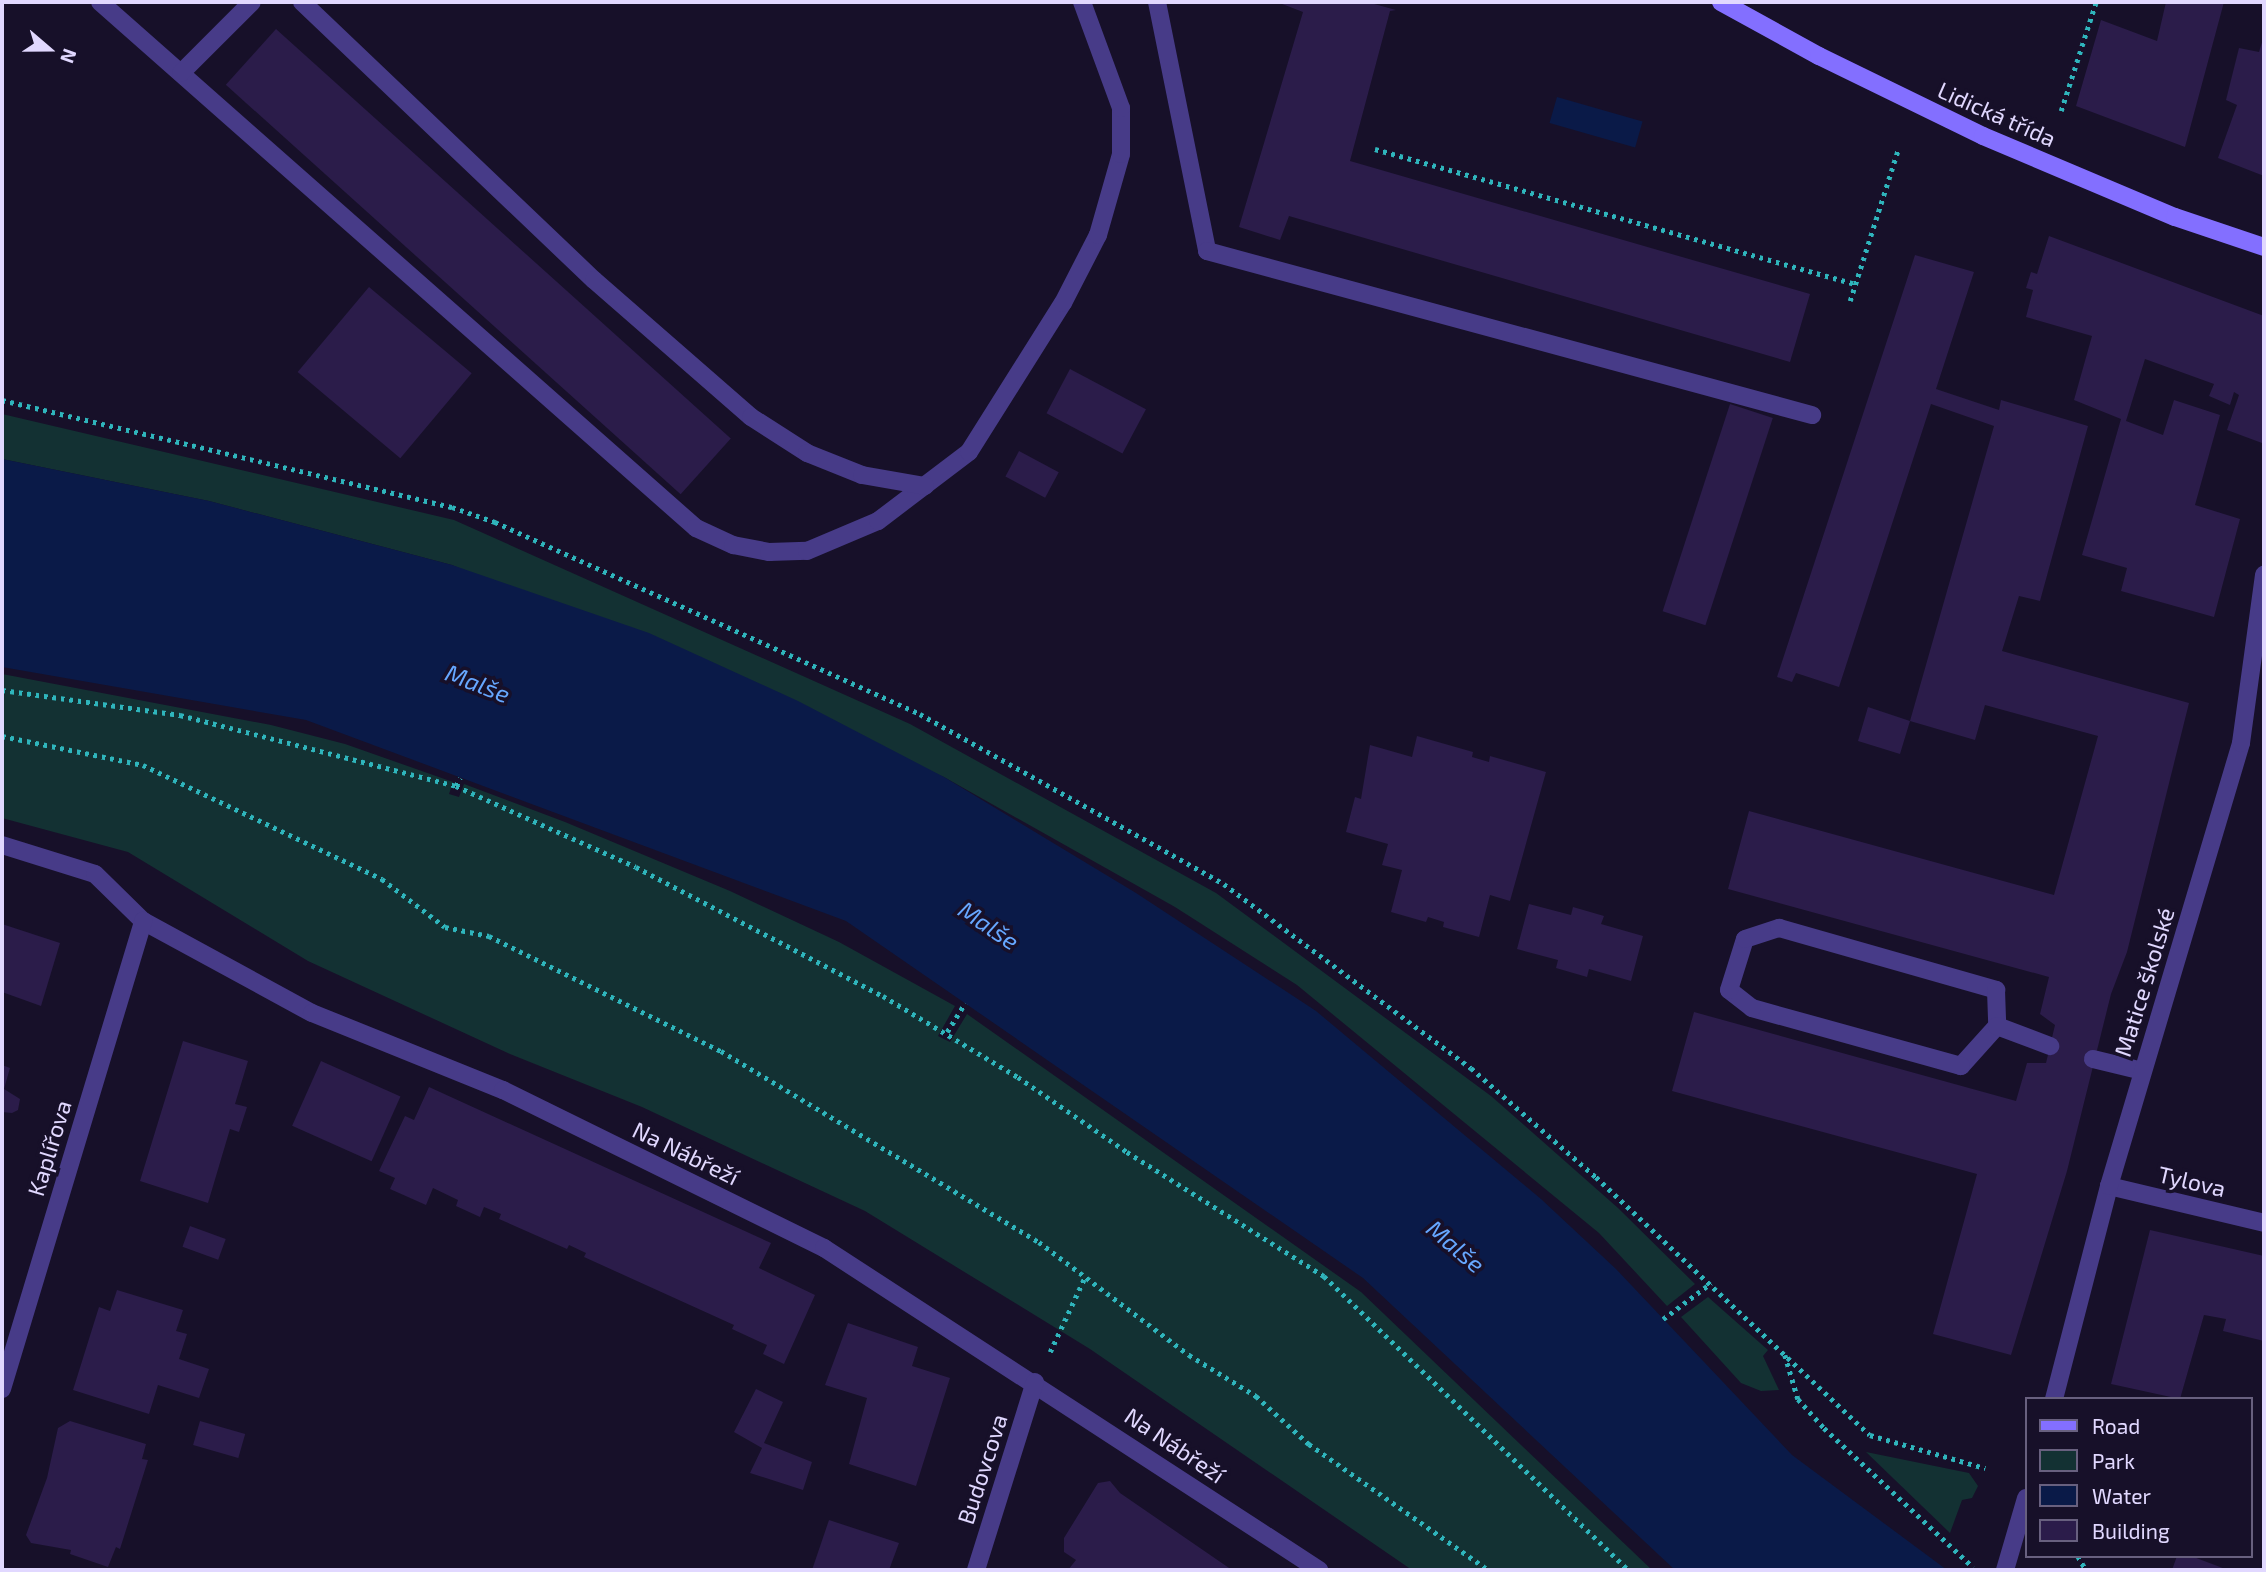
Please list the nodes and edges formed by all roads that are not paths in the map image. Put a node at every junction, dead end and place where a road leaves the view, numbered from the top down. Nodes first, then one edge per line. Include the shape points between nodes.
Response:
1 (100, 2) edge
2 (252, 2) edge
3 (302, 2) edge
4 (1082, 2) edge
5 (1157, 2) edge
6 (1721, 2) edge
7 (181, 73) junction
8 (2264, 247) edge
9 (1812, 415) dead end
10 (925, 486) junction
11 (2264, 575) edge
12 (2, 845) edge
13 (143, 921) junction
14 (1997, 1026) junction
15 (2050, 1046) dead end
16 (2093, 1059) dead end
17 (2143, 1071) junction
18 (2109, 1186) junction
19 (2264, 1223) edge
20 (1035, 1382) junction
21 (2, 1389) edge
22 (2055, 1397) edge
23 (2024, 1505) edge
24 (2007, 1565) edge
25 (976, 1570) edge
26 (1319, 1570) edge

1 - 7 street
2 - 7 street
3 - 10 street via 594,280 751,417 807,453 851,471
4 - 10 street via 1121,108 1121,154 1113,191 1098,235 1013,388 969,452
5 - 9 street via 1207,251
6 - 8 street, Lidická třída via 1983,136 2175,217
7 - 10 street via 696,528 733,545 769,552 807,551 878,520
11 - 17 street, Matice školské via 2241,743
12 - 13 street, Na Nábřeží via 94,874
13 - 20 street, Na Nábřeží via 312,1013 503,1090 824,1248
13 - 21 street, Kaplířova
14 - 14 street via 1996,990 1779,928 1745,939 1729,990 1752,1008 1961,1066
14 - 15 street
16 - 17 street
17 - 18 street, Matice školské
18 - 19 street, Tylova
18 - 22 street, Matice školské
20 - 25 street, Budovcova
20 - 26 street, Na Nábřeží
23 - 24 street

